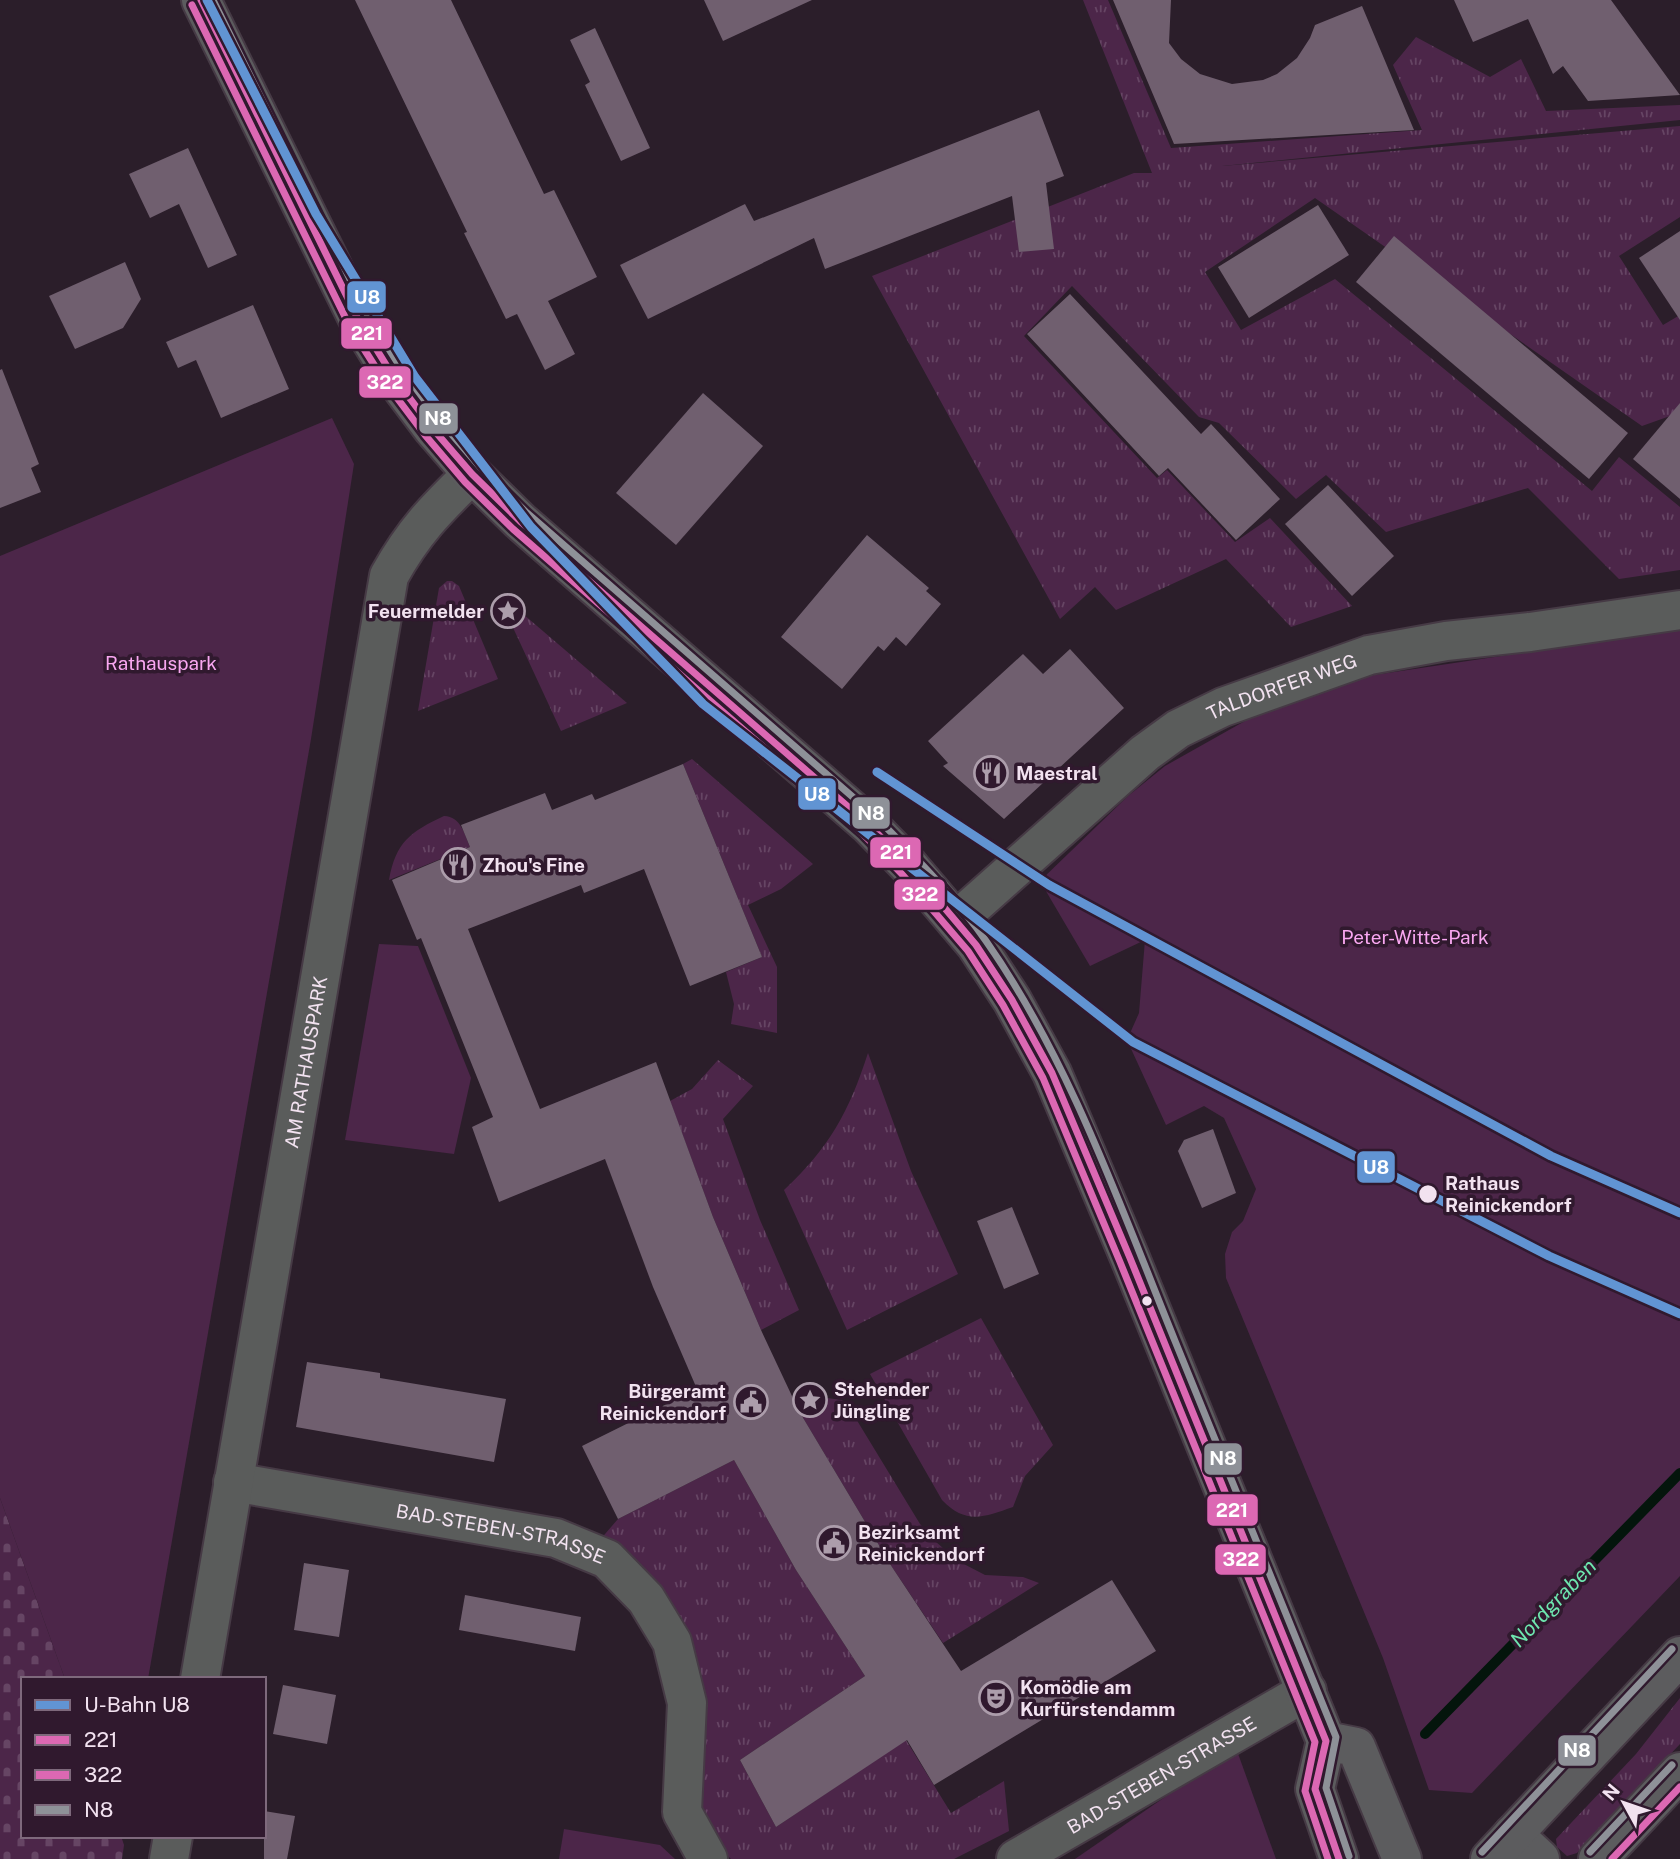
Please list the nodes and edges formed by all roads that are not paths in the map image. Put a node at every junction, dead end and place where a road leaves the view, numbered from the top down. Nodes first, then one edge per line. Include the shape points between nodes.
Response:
1 (201, 0) edge
2 (472, 474) junction
3 (1680, 610) edge
4 (956, 920) junction
5 (233, 1482) junction
6 (1680, 1656) edge
7 (200, 1677) edge
8 (1307, 1691) junction
9 (1326, 1741) junction
10 (1680, 1772) edge
11 (173, 1838) edge
12 (1514, 1851) edge
13 (169, 1859) edge
14 (708, 1859) edge
15 (1016, 1859) edge
16 (1339, 1859) edge
17 (1402, 1859) edge
18 (1598, 1859) edge

1 - 2 main road via 359,321 393,376
2 - 4 main road via 870,827
2 - 5 street, AM RATHAUSPARK via 430,515 389,576
3 - 4 street, TALDORFER WEG via 1369,655 1223,707 1153,747
4 - 8 main road via 1012,1000 1052,1073
5 - 7 street, AM RATHAUSPARK
5 - 14 street, BAD-STEBEN-STRASSE via 556,1538 607,1559 646,1599 672,1642 687,1703 682,1812
6 - 12 main road
8 - 9 main road
8 - 15 street, BAD-STEBEN-STRASSE
9 - 16 main road via 1315,1789
9 - 17 main road via 1356,1747
10 - 18 main road
11 - 13 street

